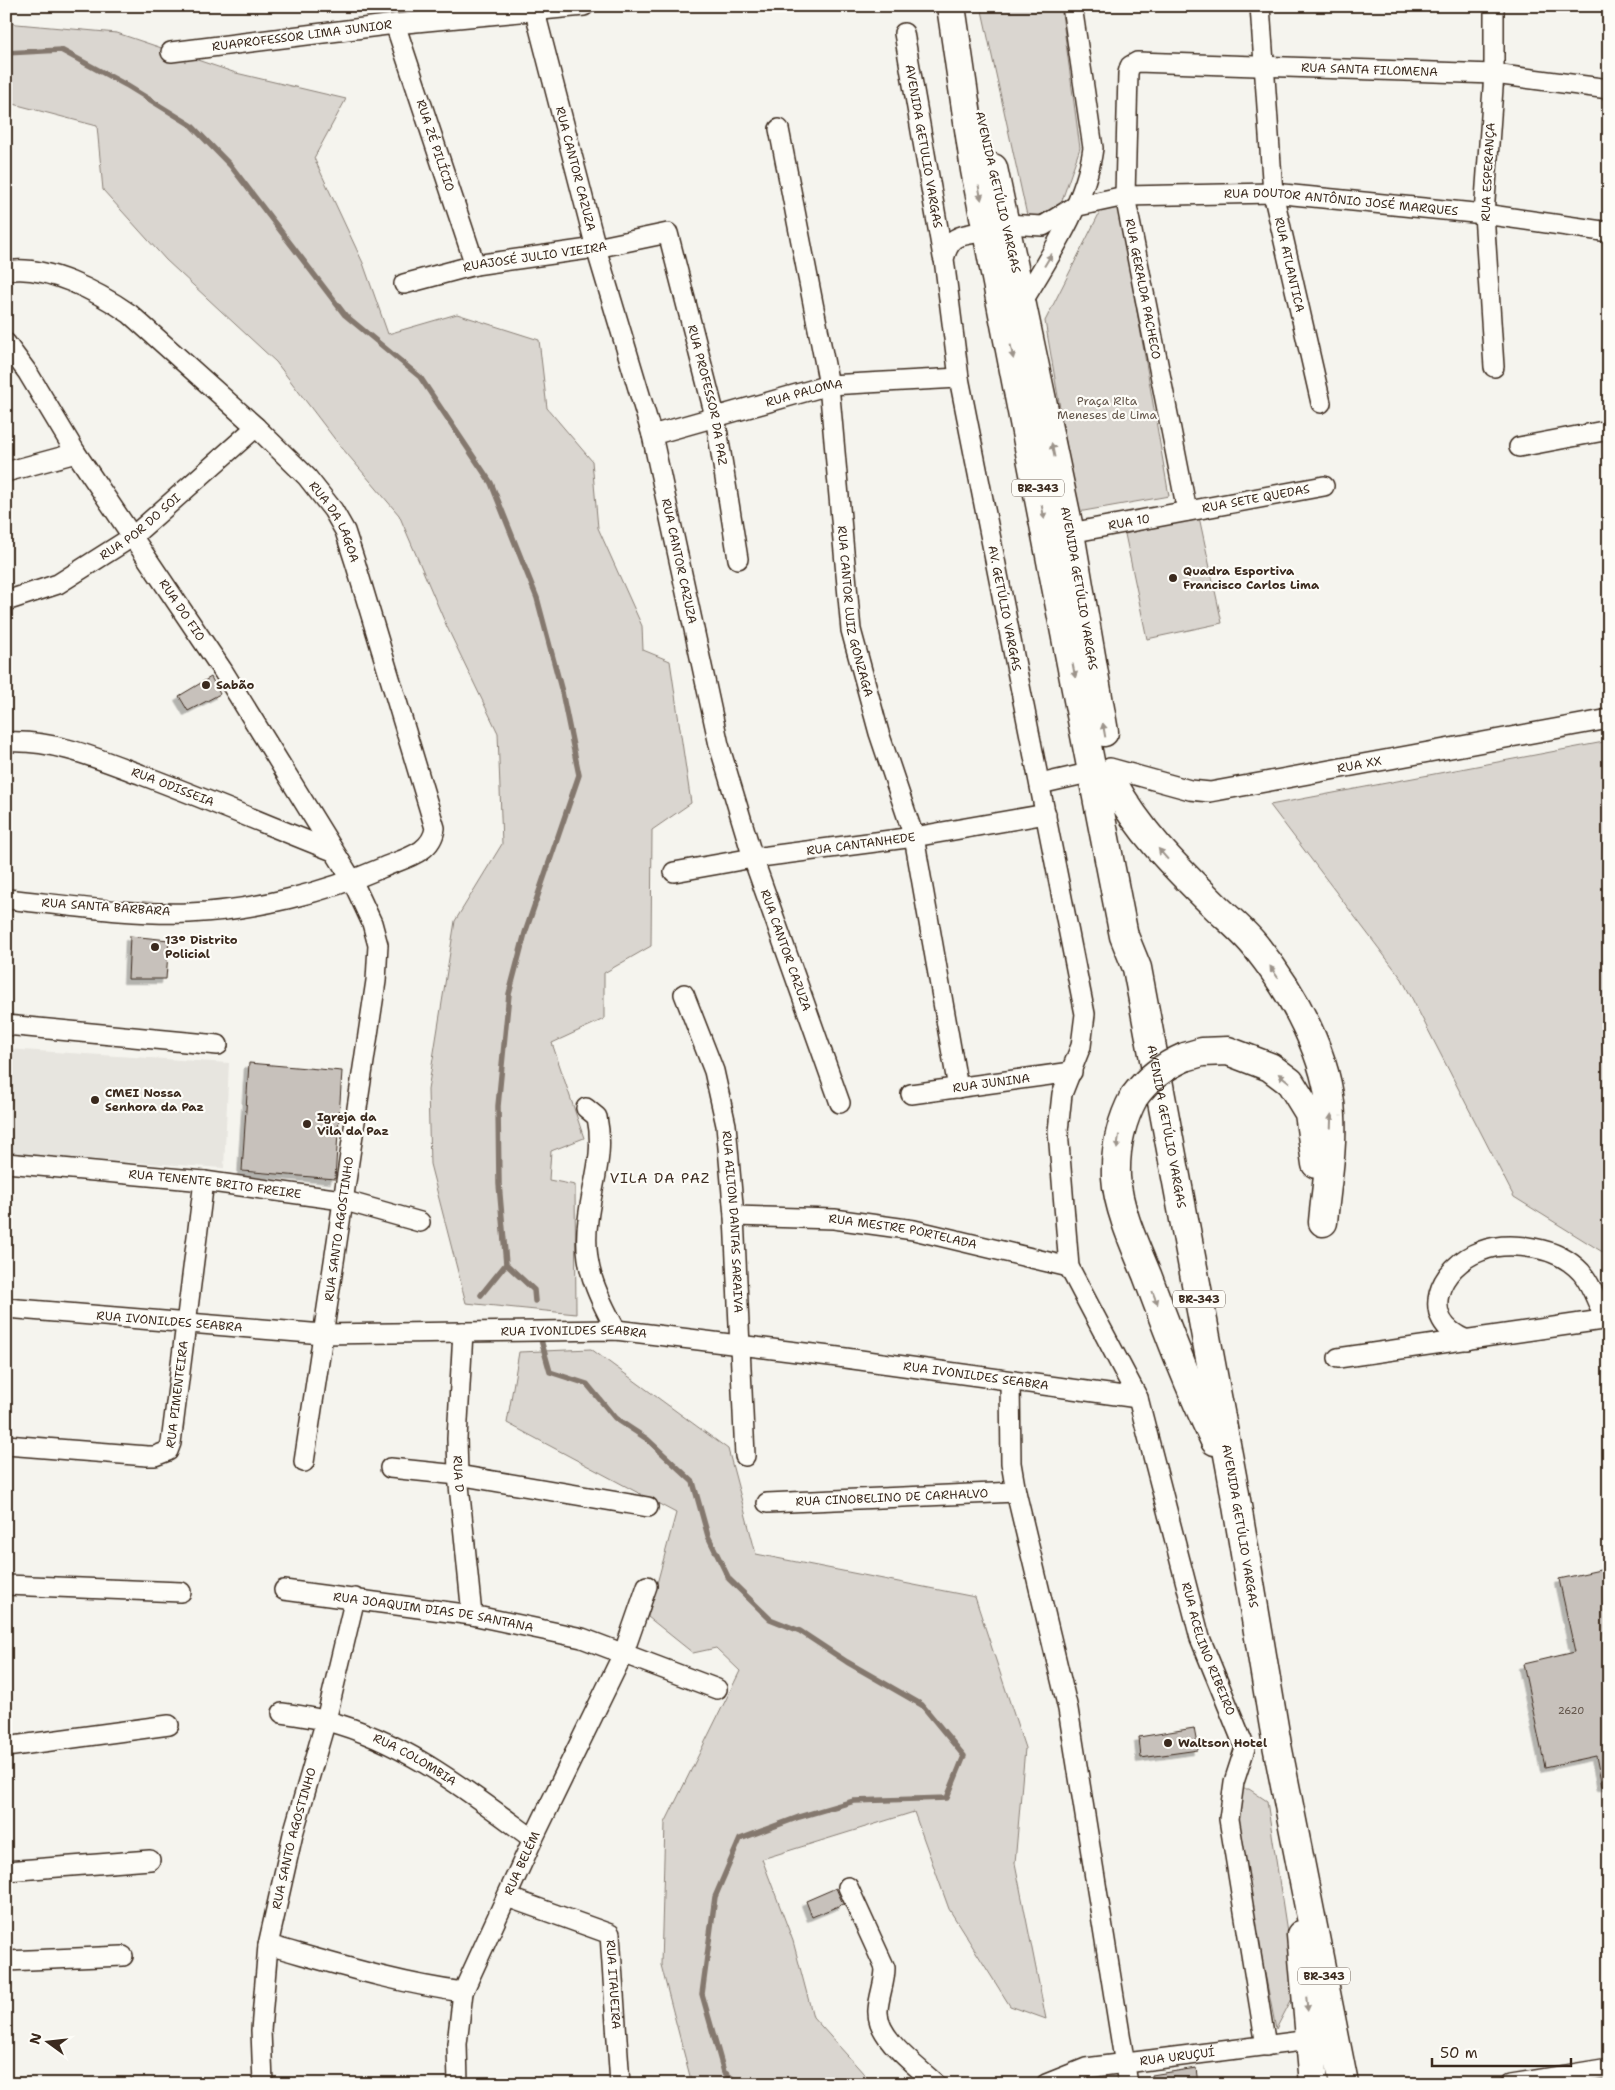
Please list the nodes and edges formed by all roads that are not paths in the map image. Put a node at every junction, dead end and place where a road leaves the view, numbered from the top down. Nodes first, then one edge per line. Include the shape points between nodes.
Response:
1 (584, 6) edge
2 (952, 6) edge
3 (1072, 6) edge
4 (1260, 6) edge
5 (1494, 6) edge
6 (535, 12) junction
7 (395, 24) junction
8 (904, 33) dead end
9 (171, 52) dead end
10 (1130, 66) joint
11 (1264, 67) junction
12 (1494, 74) junction
13 (1609, 89) edge
14 (779, 129) dead end
15 (1273, 193) junction
16 (1125, 196) junction
17 (1074, 207) junction
18 (1484, 214) junction
19 (997, 227) junction
20 (1609, 232) edge
21 (668, 233) joint
22 (596, 248) junction
23 (944, 259) junction
24 (475, 265) junction
25 (6, 271) edge
26 (404, 284) dead end
27 (1022, 301) junction
28 (6, 343) edge
29 (1494, 367) dead end
30 (960, 378) junction
31 (829, 385) junction
32 (1321, 403) dead end
33 (715, 416) junction
34 (256, 427) junction
35 (1609, 430) edge
36 (652, 436) junction
37 (1519, 447) dead end
38 (76, 453) junction
39 (6, 472) edge
40 (1324, 486) dead end
41 (1187, 510) junction
42 (1070, 533) junction
43 (132, 537) junction
44 (738, 560) dead end
45 (6, 601) edge
46 (1609, 719) edge
47 (6, 742) edge
48 (1105, 774) junction
49 (1040, 784) junction
50 (1046, 814) junction
51 (914, 838) junction
52 (333, 851) junction
53 (753, 858) junction
54 (674, 872) dead end
55 (352, 880) junction
56 (6, 899) edge
57 (684, 994) dead end
58 (6, 1025) edge
59 (218, 1045) dead end
60 (1072, 1072) junction
61 (958, 1088) junction
62 (911, 1094) dead end
63 (840, 1103) dead end
64 (586, 1108) dead end
65 (6, 1163) edge
66 (204, 1181) junction
67 (342, 1200) junction
68 (734, 1216) junction
69 (420, 1222) dead end
70 (1069, 1267) junction
71 (6, 1308) edge
72 (1607, 1320) edge
73 (186, 1322) junction
74 (616, 1330) junction
75 (463, 1332) junction
76 (323, 1334) junction
77 (1467, 1340) junction
78 (741, 1345) junction
79 (1338, 1358) dead end
80 (1010, 1381) junction
81 (1138, 1398) junction
82 (6, 1445) edge
83 (745, 1456) dead end
84 (304, 1462) dead end
85 (390, 1468) dead end
86 (458, 1475) junction
87 (1232, 1476) junction
88 (1016, 1492) junction
89 (767, 1503) dead end
90 (648, 1507) dead end
91 (6, 1585) edge
92 (647, 1586) dead end
93 (284, 1590) dead end
94 (181, 1592) dead end
95 (355, 1598) junction
96 (472, 1615) junction
97 (624, 1652) junction
98 (717, 1689) dead end
99 (282, 1713) dead end
100 (326, 1720) junction
101 (169, 1725) dead end
102 (1277, 1745) junction
103 (6, 1747) edge
104 (1245, 1748) junction
105 (533, 1839) junction
106 (150, 1860) dead end
107 (1300, 1868) junction
108 (6, 1872) edge
109 (848, 1887) dead end
110 (507, 1897) junction
111 (268, 1945) junction
112 (123, 1956) dead end
113 (6, 1961) edge
114 (463, 1992) junction
115 (1310, 2040) junction
116 (1266, 2046) junction
117 (1123, 2062) junction
118 (1609, 2068) edge
119 (263, 2084) edge
120 (458, 2084) edge
121 (620, 2084) edge
122 (936, 2084) edge
123 (1046, 2084) edge
124 (1128, 2084) edge
125 (1314, 2084) edge
126 (1344, 2084) edge
127 (1511, 2084) edge

1 - 6 street, RUAPROFESSOR LIMA JUNIOR
2 - 19 highway, AVENIDA GETÚLIO VARGAS / BR-343
3 - 17 street via 1093,148 1089,171
4 - 11 street, RUA ATLANTICA
5 - 12 street, RUA ESPERANÇA
6 - 7 street, RUAPROFESSOR LIMA JUNIOR
6 - 22 street, RUA CANTOR CAZUZA
7 - 9 street, RUAPROFESSOR LIMA JUNIOR
7 - 24 street, RUA ZÉ PILÍCIO
8 - 23 street, AVENIDA GETULIO VARGAS
10 - 11 street, RUA SANTA FILOMENA via 1137,62
10 - 16 street, RUA GERALDA PACHECO
11 - 12 street, RUA SANTA FILOMENA
11 - 15 street, RUA ATLANTICA
12 - 13 street, RUA SANTA FILOMENA
12 - 18 street, RUA ESPERANÇA
14 - 31 street, RUA CANTOR LUIZ GONZAGA
15 - 16 street, RUA DOUTOR ANTÔNIO JOSÉ MARQUES
15 - 18 street, RUA DOUTOR ANTÔNIO JOSÉ MARQUES
15 - 32 street, RUA ATLANTICA
16 - 17 street, RUA DOUTOR ANTÔNIO JOSÉ MARQUES
16 - 41 street, RUA GERALDA PACHECO
17 - 19 street, RUA DOUTOR ANTÔNIO JOSÉ MARQUES via 1043,226
27 -> 17 street via 1063,233
18 - 20 street, RUA DOUTOR ANTÔNIO JOSÉ MARQUES
18 - 29 street, RUA ESPERANÇA
19 - 23 street via 956,237 948,244
19 - 27 highway, AVENIDA GETÚLIO VARGAS / BR-343
19 -> 48 highway, AVENIDA GETÚLIO VARGAS / BR-343
21 - 22 street, RUAJOSÉ JULIO VIEIRA
21 - 33 street, RUA PROFESSOR DA PAZ
22 - 24 street, RUAJOSÉ JULIO VIEIRA
22 - 36 street, RUA CANTOR CAZUZA
23 - 30 street, AV. GETÚLIO VARGAS
24 - 26 street, RUAJOSÉ JULIO VIEIRA
25 - 34 street, RUA DA LAGOA via 24,270 69,281 115,303
42 -> 27 highway, AVENIDA GETÚLIO VARGAS / BR-343
28 - 38 street, RUA DO FIO
30 - 31 street, RUA PALOMA
30 - 49 street, AV. GETÚLIO VARGAS
31 - 33 street, RUA PALOMA
31 - 51 street, RUA CANTOR LUIZ GONZAGA via 851,630 879,732
33 - 36 street, RUA PALOMA
33 - 44 street, RUA PROFESSOR DA PAZ
34 - 43 street, RUA POR DO SOI
34 - 55 street, RUA DA LAGOA via 306,477 333,510 345,531 432,813 434,836 426,848
35 - 37 street
36 - 53 street, RUA CANTOR CAZUZA via 719,746
38 - 39 street
38 - 43 street, RUA DO FIO
40 - 41 street, RUA SETE QUEDAS
41 - 42 street, RUA 10
48 -> 42 highway, AVENIDA GETÚLIO VARGAS / BR-343
43 - 45 street, RUA POR DO SOI via 58,584
43 - 52 street, RUA DO FIO via 223,671
46 - 48 street, RUA XX via 1210,792
47 - 52 street, RUA ODISSEIA via 42,744 87,754
48 - 49 street
48 - 87 highway, AVENIDA GETÚLIO VARGAS / BR-343 via 1141,933 1137,968
48 -> 87 highway, bridge via 1129,812 1164,856 1257,948 1300,1012 1316,1046 1328,1093 1332,1116 1323,1222 1309,1113 1290,1082 1270,1067 1228,1051 1202,1052 1185,1057 1143,1084 1124,1115 1117,1142 1116,1179 1128,1228 1190,1390
49 - 50 street, AV. GETÚLIO VARGAS
50 - 51 street, RUA CANTANHEDE
50 - 60 street, AV. GETÚLIO VARGAS via 1085,1014 1081,1046
51 - 53 street, RUA CANTANHEDE
51 - 61 street, RUA CANTOR LUIZ GONZAGA
52 - 55 street, RUA DO FIO
53 - 54 street, RUA CANTANHEDE
53 - 63 street, RUA CANTOR CAZUZA
55 - 56 street, RUA SANTA BARBARA via 273,902 190,913
55 - 67 street, RUA SANTO AGOSTINHO via 372,923 378,945 376,981
57 - 68 street, RUA AILTON DANTAS SARAIVA via 714,1071 726,1125
58 - 59 street
60 - 61 street, RUA JUNINA
60 - 70 street via 1062,1094 1058,1131
61 - 62 street, RUA JUNINA
64 - 74 street via 597,1117 601,1139 588,1221 588,1261 596,1292
65 - 66 street, RUA TENENTE BRITO FREIRE
66 - 67 street, RUA TENENTE BRITO FREIRE
66 - 73 street, RUA PIMENTEIRA
67 - 69 street, RUA TENENTE BRITO FREIRE
67 - 76 street, RUA SANTO AGOSTINHO
68 - 70 street, RUA MESTRE PORTELADA via 834,1219 905,1229
68 - 78 street, RUA AILTON DANTAS SARAIVA
70 - 81 street, RUA ACELINO RIBEIRO
71 - 73 street, RUA IVONILDES SEABRA
72 - 77 street
72 - 77 street via 1588,1282 1573,1264 1541,1249 1493,1247 1455,1266 1439,1289 1437,1304 1446,1328
73 - 76 street, RUA IVONILDES SEABRA
73 - 82 street, RUA PIMENTEIRA via 168,1451 162,1455 147,1456
74 - 75 street, RUA IVONILDES SEABRA
74 - 78 street, RUA IVONILDES SEABRA
75 - 76 street, RUA IVONILDES SEABRA
75 - 86 street, RUA D
76 - 84 street, RUA SANTO AGOSTINHO
77 - 79 street
78 - 80 street, RUA IVONILDES SEABRA
78 - 83 street, RUA AILTON DANTAS SARAIVA
80 - 81 street, RUA IVONILDES SEABRA
80 - 88 street
81 - 104 street, RUA ACELINO RIBEIRO via 1200,1638
85 - 86 street
86 - 90 street
86 - 96 street, RUA D
87 - 102 highway, AVENIDA GETÚLIO VARGAS / BR-343
88 - 89 street, RUA CINOBELINO DE CARHALVO
88 - 117 street via 1068,1709
91 - 94 street
92 - 97 street, RUA BELÉM
93 - 95 street, RUA JOAQUIM DIAS DE SANTANA
95 - 96 street, RUA JOAQUIM DIAS DE SANTANA
95 - 100 street, RUA SANTO AGOSTINHO
96 - 97 street, RUA JOAQUIM DIAS DE SANTANA via 582,1638
97 - 98 street
97 - 105 street, RUA BELÉM
99 - 100 street, RUA COLOMBIA
100 - 105 street, RUA COLOMBIA via 421,1760 451,1778
100 - 111 street, RUA SANTO AGOSTINHO via 293,1834
101 - 103 street
102 - 104 street
102 - 107 highway, AVENIDA GETÚLIO VARGAS / BR-343
104 - 116 street via 1234,1782 1229,1819
105 - 110 street, RUA BELÉM
106 - 108 street
107 -> 115 highway via 1301,1949
107 - 126 highway, AVENIDA GETÚLIO VARGAS / BR-343
109 - 122 street via 885,1968 878,2009 879,2023 885,2036
110 - 114 street, RUA BELÉM
110 - 121 street, RUA ITAUEIRA via 610,1934
111 - 114 street via 377,1976
111 - 119 street, RUA SANTO AGOSTINHO via 261,2030
112 - 113 street
114 - 120 street, RUA BELÉM via 457,2044
115 - 116 street, RUA URUÇUÍ
115 - 125 highway
116 - 117 street, RUA URUÇUÍ
117 - 123 street, RUA URUÇUÍ via 1086,2068
117 - 124 street
118 - 127 street

